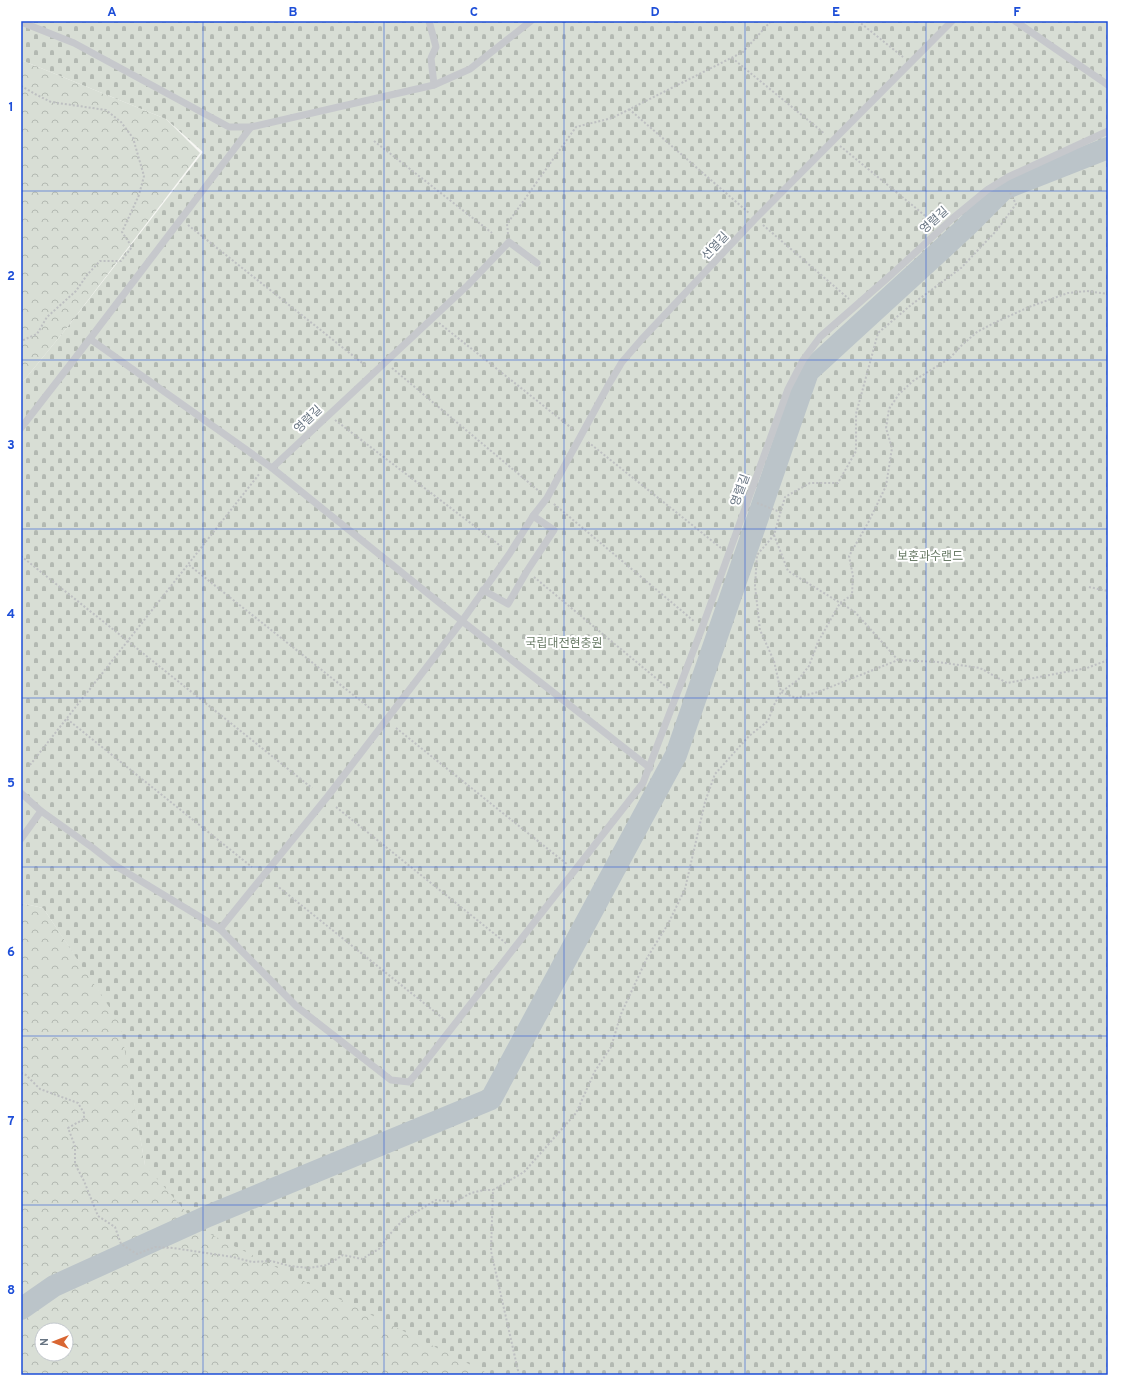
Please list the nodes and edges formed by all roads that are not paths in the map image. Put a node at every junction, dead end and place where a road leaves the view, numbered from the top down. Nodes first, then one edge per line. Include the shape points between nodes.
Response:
1 (429, 21) edge
2 (531, 21) edge
3 (952, 21) edge
4 (1016, 21) edge
5 (21, 22) edge
6 (434, 85) junction
7 (1108, 85) edge
8 (251, 127) junction
9 (1108, 131) edge
10 (538, 263) dead end
11 (90, 339) junction
12 (21, 428) edge
13 (272, 468) junction
14 (533, 516) junction
15 (483, 590) junction
16 (462, 621) junction
17 (650, 768) junction
18 (21, 793) edge
19 (41, 811) junction
20 (21, 839) edge
21 (220, 930) junction

1 - 6 lane via 436,47 430,58
2 - 6 lane via 470,69
3 - 14 lane, 선열길 via 755,219 622,362 547,498
4 - 7 lane
5 - 8 lane via 74,42 229,127
6 - 8 lane
8 - 11 lane
9 - 17 lane, 영렬길 via 1008,177 987,190 820,337 803,360 788,389
10 - 13 lane, 영렬길 via 509,242 468,285
11 - 12 lane
11 - 13 lane
13 - 16 lane
14 - 15 lane
14 - 15 lane via 554,530 508,604
15 - 16 lane
16 - 17 lane
16 - 21 lane via 328,796
17 - 21 lane, 영렬길 via 643,783 576,871 409,1082 391,1080 296,1006
18 - 19 lane
19 - 20 lane
19 - 21 lane via 116,866

